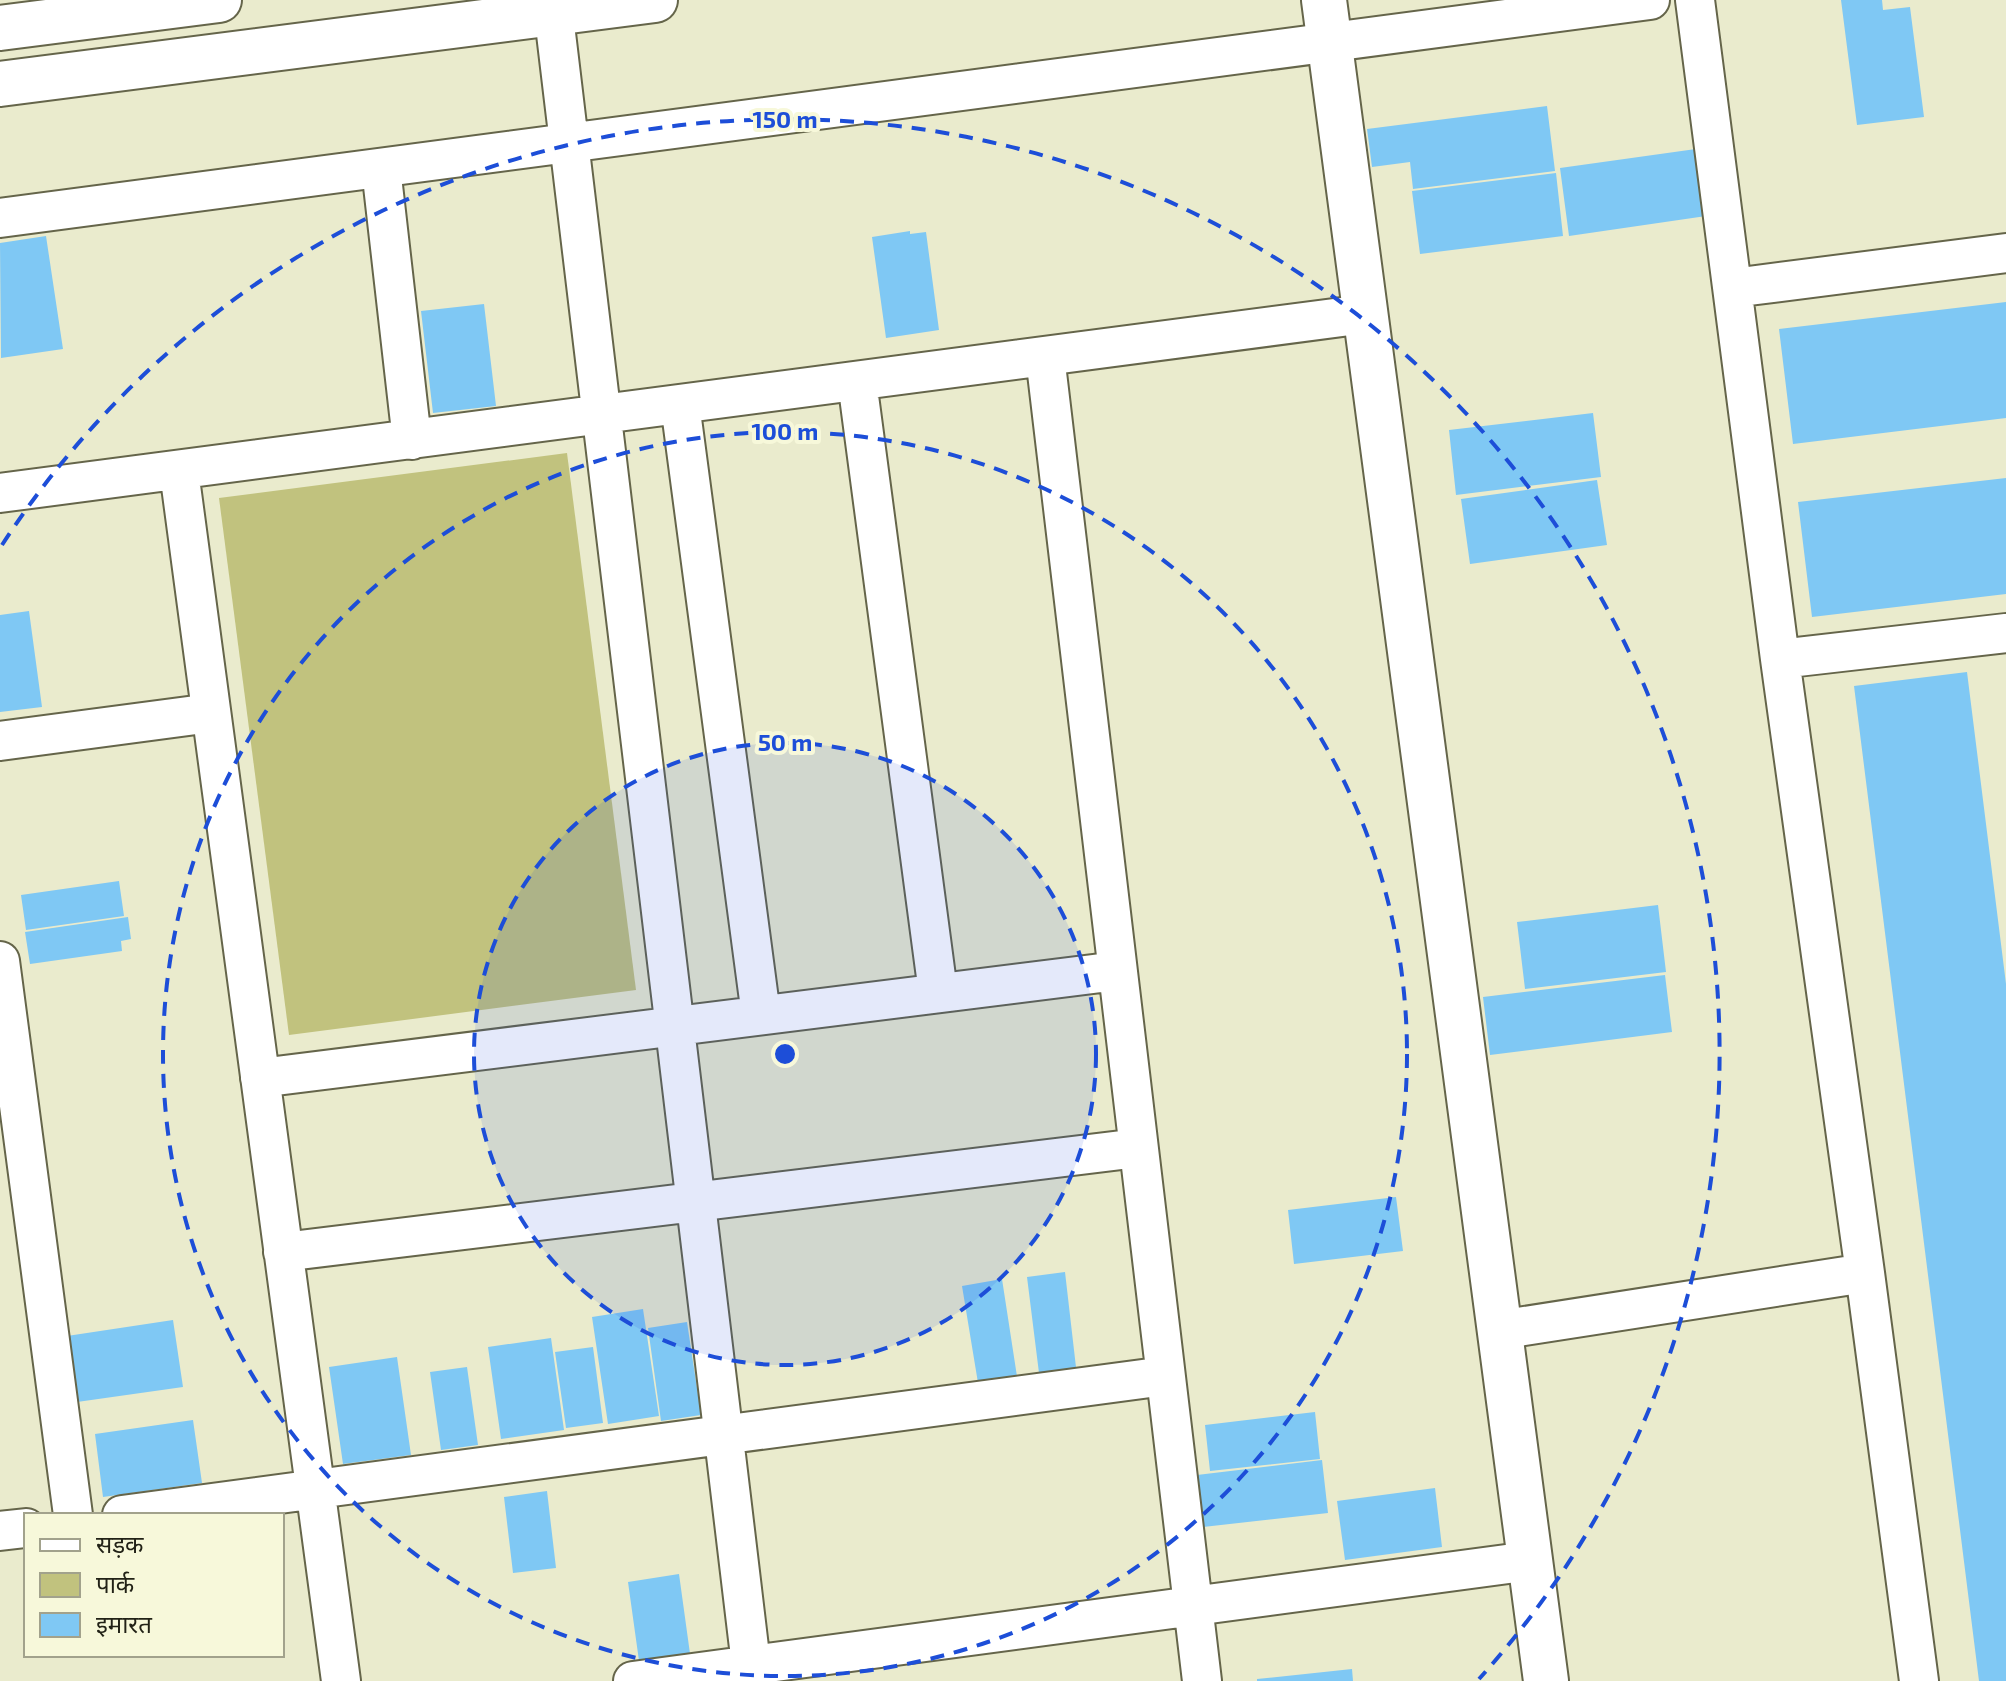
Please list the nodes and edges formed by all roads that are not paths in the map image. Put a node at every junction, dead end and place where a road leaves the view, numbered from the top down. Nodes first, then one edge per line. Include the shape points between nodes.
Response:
1 (219, 0) edge
2 (655, 0) edge
3 (1650, 0) edge
4 (1695, 0) edge
5 (553, 7) edge
6 (1326, 21) edge
7 (0, 28) edge
8 (0, 84) edge
9 (569, 143) junction
10 (381, 168) junction
11 (0, 218) edge
12 (2006, 253) edge
13 (1733, 288) junction
14 (1365, 314) junction
15 (1045, 356) junction
16 (857, 381) junction
17 (680, 404) junction
18 (602, 415) junction
19 (412, 440) junction
20 (179, 471) junction
21 (0, 493) edge
22 (2006, 633) edge
23 (1780, 659) junction
24 (211, 713) junction
25 (0, 741) edge
26 (0, 961) edge
27 (1117, 971) junction
28 (938, 992) junction
29 (761, 1015) junction
30 (675, 1026) junction
31 (260, 1078) junction
32 (1138, 1148) junction
33 (696, 1201) junction
34 (283, 1252) junction
35 (1865, 1273) junction
36 (1499, 1330) junction
37 (1165, 1376) junction
38 (724, 1435) junction
39 (315, 1489) junction
40 (73, 1513) edge
41 (137, 1513) edge
42 (24, 1528) edge
43 (0, 1531) edge
44 (1530, 1561) junction
45 (1192, 1606) junction
46 (752, 1673) edge
47 (341, 1681) edge
48 (633, 1681) edge
49 (1202, 1681) edge
50 (1546, 1681) edge
51 (1919, 1681) edge

1 - 7 street
2 - 5 street
3 - 6 street
4 - 13 street
5 - 8 street
5 - 9 street
6 - 9 street
6 - 14 street
9 - 10 street
9 - 18 street
10 - 11 street
10 - 19 street
12 - 13 street
13 - 23 street
14 - 15 street
14 - 36 street
15 - 16 street
15 - 27 street
16 - 17 street
16 - 28 street
17 - 18 street
17 - 29 street
18 - 19 street
18 - 30 street
19 - 20 street
20 - 21 street
20 - 24 street
22 - 23 street
23 - 35 street
24 - 25 street
24 - 31 street
26 - 40 street
27 - 28 street
27 - 32 street
28 - 29 street
29 - 30 street
30 - 31 street
30 - 33 street
31 - 34 street
32 - 33 street
32 - 37 street
33 - 34 street
33 - 38 street
34 - 39 street
35 - 36 street
35 - 51 street
36 - 44 street
37 - 38 street
37 - 45 street
38 - 39 street
38 - 46 street
39 - 41 street
39 - 47 street
42 - 43 street
44 - 45 street
44 - 50 street
45 - 46 street
45 - 49 street
46 - 48 street

